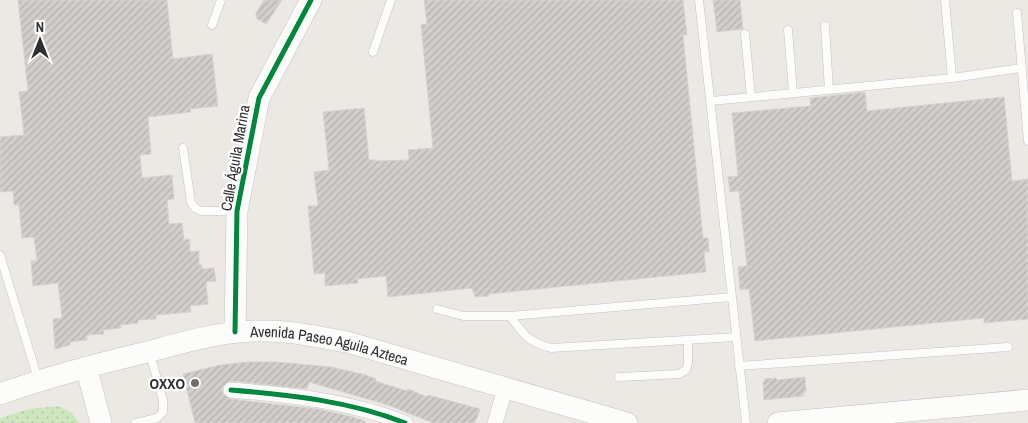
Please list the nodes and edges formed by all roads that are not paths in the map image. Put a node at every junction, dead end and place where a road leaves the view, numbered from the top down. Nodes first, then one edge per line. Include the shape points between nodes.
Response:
1 (221, 0) edge
2 (311, 0) edge
3 (391, 0) edge
4 (699, 0) edge
5 (945, 0) edge
6 (1017, 14) dead end
7 (212, 26) dead end
8 (825, 26) dead end
9 (788, 30) dead end
10 (745, 34) dead end
11 (373, 52) dead end
12 (1022, 68) junction
13 (952, 78) junction
14 (829, 90) junction
15 (793, 94) junction
16 (751, 97) junction
17 (711, 101) junction
18 (1028, 142) edge
19 (183, 148) dead end
20 (237, 211) junction
21 (0, 255) edge
22 (732, 297) junction
23 (437, 309) dead end
24 (510, 316) junction
25 (235, 332) junction
26 (736, 337) junction
27 (688, 340) junction
28 (1008, 346) dead end
29 (150, 351) junction
30 (739, 366) junction
31 (86, 367) junction
32 (619, 376) dead end
33 (39, 380) junction
34 (505, 388) junction
35 (231, 390) dead end
36 (0, 394) edge
37 (1028, 400) edge
38 (101, 423) edge
39 (136, 423) edge
40 (405, 423) edge
41 (495, 423) edge
42 (627, 423) edge
43 (746, 423) edge
44 (778, 423) edge

1 - 7 lane
2 - 20 main road, Calle Águila Marina via 259,98
3 - 11 lane
4 - 17 lane
5 - 13 lane
6 - 12 lane
8 - 14 lane
9 - 15 lane
10 - 16 lane
12 - 13 lane
12 - 18 lane
13 - 14 lane
14 - 15 lane
15 - 16 lane
16 - 17 lane
17 - 22 lane
19 - 20 lane via 191,202 195,208 201,211
20 - 25 main road, Calle Águila Marina
21 - 33 lane
22 - 24 lane
22 - 26 lane
23 - 24 lane via 463,316
24 - 27 lane via 523,335 550,348
25 - 29 main road, Avenida Paseo Aguila Azteca
25 - 34 main road, Avenida Paseo Aguila Azteca via 305,334 347,342
26 - 27 lane
26 - 30 lane
27 - 32 lane via 688,363 686,370 679,374
28 - 30 lane
29 - 31 main road, Avenida Paseo Aguila Azteca
29 - 39 lane via 163,400 163,412 157,418
30 - 43 lane
31 - 33 main road, Avenida Paseo Aguila Azteca
31 - 38 main road
33 - 36 main road, Avenida Paseo Aguila Azteca
34 - 41 street
34 - 42 main road, Avenida Paseo Aguila Azteca
35 - 40 street via 322,400
37 - 44 main road

